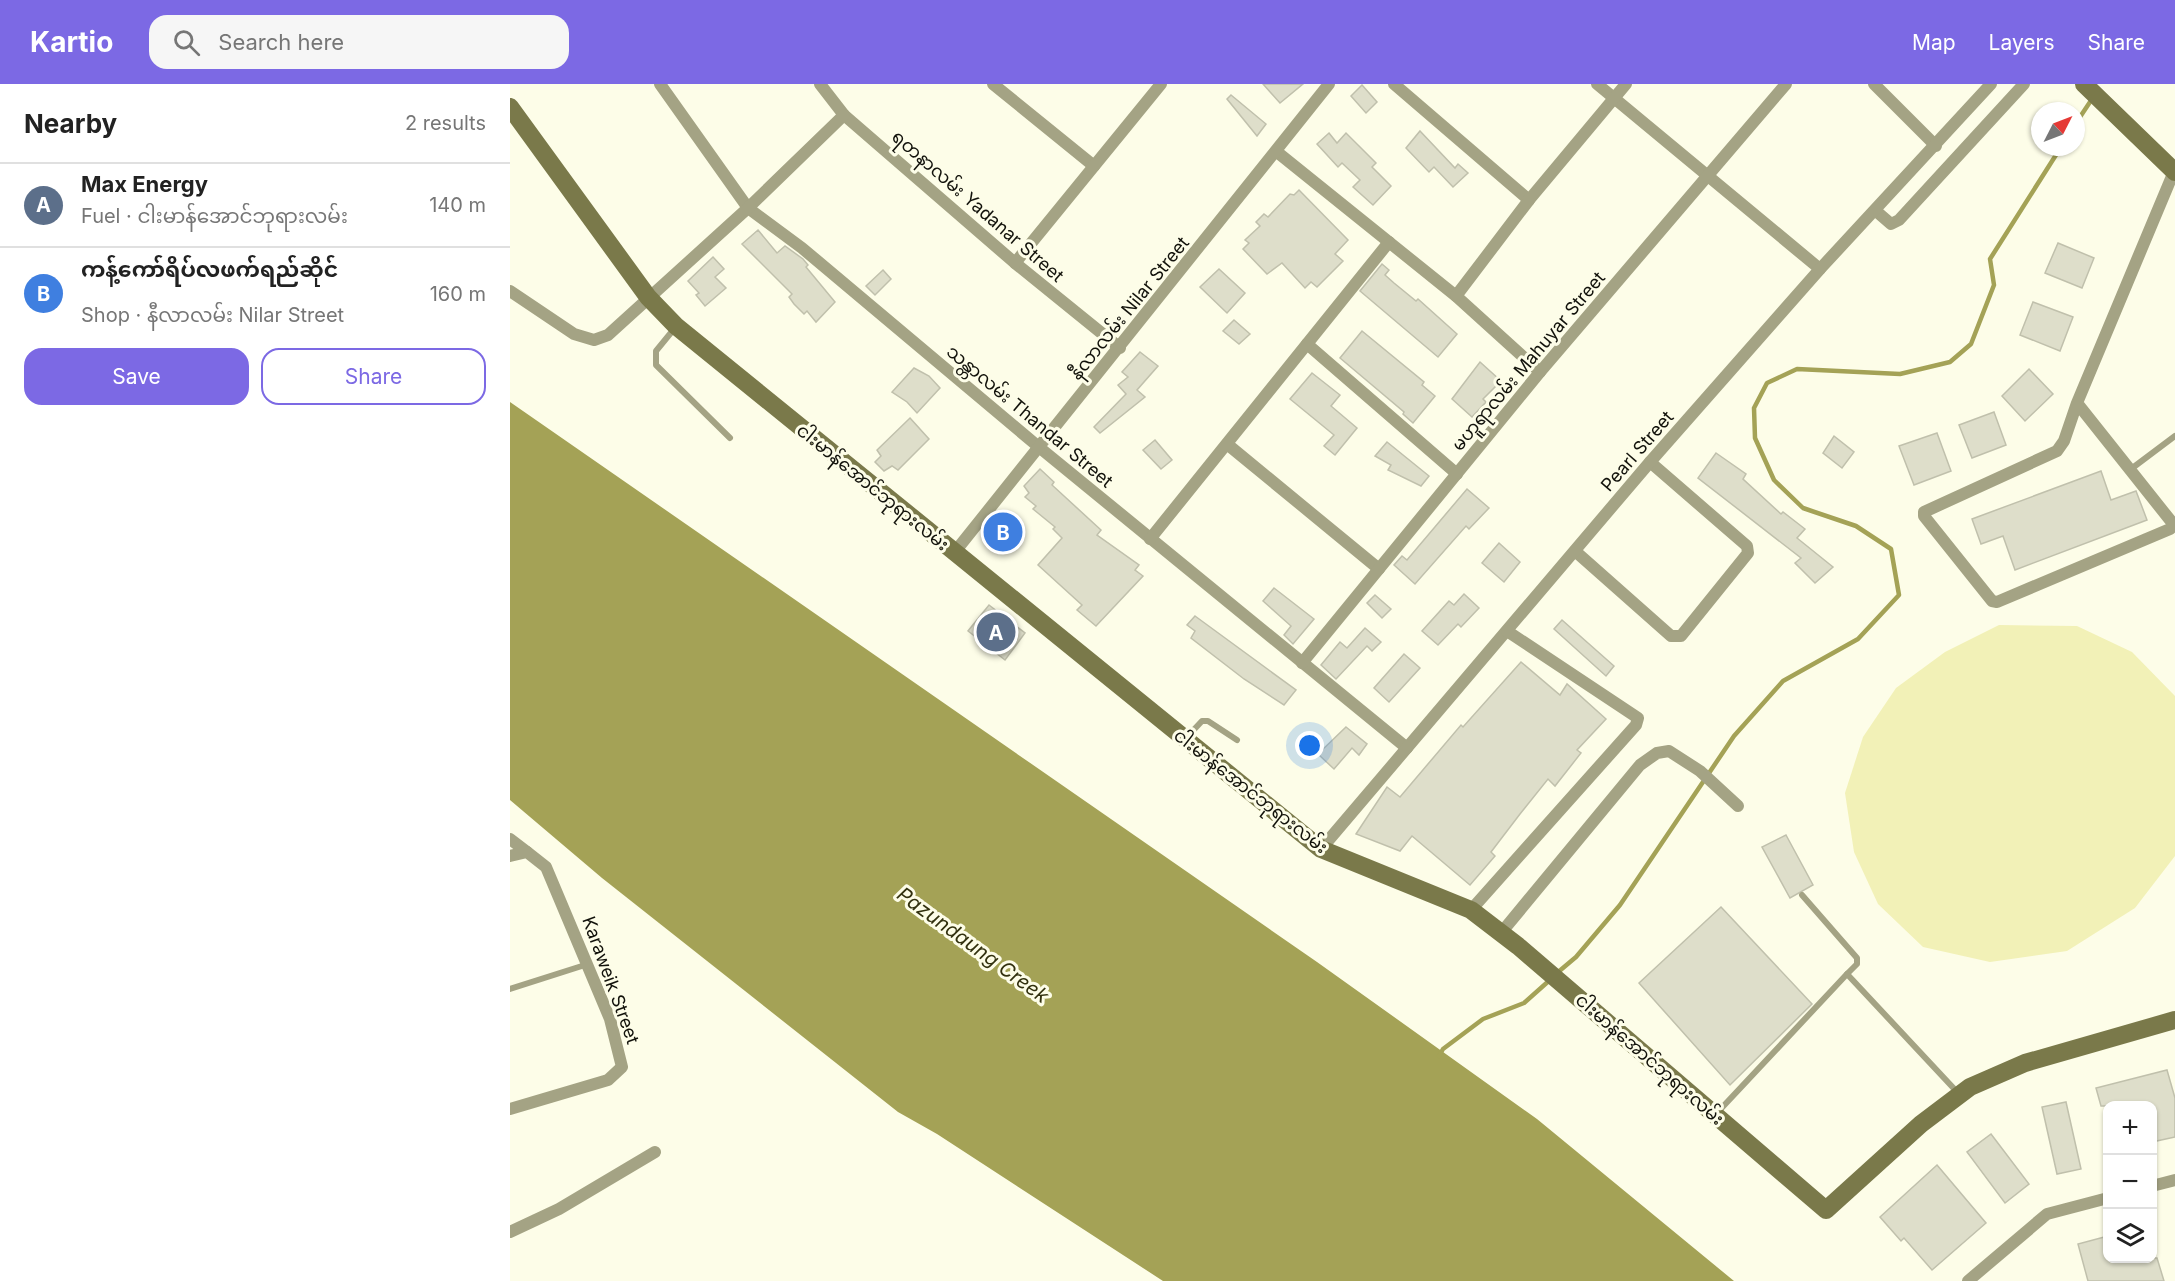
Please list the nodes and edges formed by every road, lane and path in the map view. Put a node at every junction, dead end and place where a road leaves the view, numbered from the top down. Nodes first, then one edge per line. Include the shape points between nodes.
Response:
1 (660, 84) edge
2 (820, 84) edge
3 (993, 84) edge
4 (1161, 84) edge
5 (1329, 84) edge
6 (1394, 84) edge
7 (1597, 84) edge
8 (1626, 84) edge
9 (1786, 84) edge
10 (1874, 84) edge
11 (1990, 84) edge
12 (2024, 84) edge
13 (2084, 84) edge
14 (1614, 99) junction
15 (510, 107) edge
16 (844, 115) junction
17 (1936, 146) junction
18 (1277, 152) junction
19 (1094, 166) junction
20 (2174, 171) edge
21 (1709, 177) junction
22 (1529, 200) junction
23 (748, 208) junction
24 (1876, 211) junction
25 (1389, 242) junction
26 (1015, 263) junction
27 (1820, 269) junction
28 (510, 291) edge
29 (1456, 296) junction
30 (648, 297) junction
31 (676, 326) junction
32 (1307, 344) junction
33 (1119, 348) junction
34 (1540, 372) junction
35 (2077, 404) junction
36 (2175, 436) edge
37 (730, 438) dead end
38 (1227, 444) junction
39 (1040, 448) junction
40 (1650, 462) junction
41 (2131, 469) junction
42 (1457, 474) junction
43 (1150, 539) junction
44 (1575, 551) junction
45 (954, 553) junction
46 (1379, 569) junction
47 (1507, 631) junction
48 (1302, 663) junction
49 (1184, 739) junction
50 (1237, 740) dead end
51 (1407, 748) junction
52 (1738, 806) dead end
53 (510, 839) edge
54 (1321, 849) junction
55 (527, 852) junction
56 (510, 856) edge
57 (1802, 896) dead end
58 (1471, 910) junction
59 (1501, 933) junction
60 (585, 964) junction
61 (1847, 974) junction
62 (510, 989) edge
63 (2175, 1020) edge
64 (1959, 1095) junction
65 (510, 1108) edge
66 (1715, 1115) junction
67 (655, 1152) dead end
68 (2175, 1180) edge
69 (2157, 1185) edge
70 (2103, 1199) edge
71 (510, 1232) edge
72 (1968, 1281) edge

1 - 23 street, သန္တာလမ်း Thandar Street
2 - 16 street, ရတနာလမ်း Yadanar Street
3 - 19 street
4 - 19 street
5 - 18 street, နီလာလမ်း Nilar Street
6 - 22 street
7 - 14 street
8 - 14 street
9 - 21 street, မဟူရာလမ်း Mahuyar Street
10 - 17 street
11 - 17 street, Pearl Street
12 - 24 street via 1899,220 1891,224
13 - 20 main road
14 - 21 street
14 - 22 street
15 - 30 main road, ငါးမာန်အောင်ဘုရားလမ်း
16 - 23 street
16 - 26 street, ရတနာလမ်း Yadanar Street
17 - 24 street, Pearl Street
18 - 25 street
18 - 33 street, နီလာလမ်း Nilar Street
19 - 26 street
20 - 35 street
21 - 27 street
21 - 34 street, မဟူရာလမ်း Mahuyar Street
22 - 29 street
23 - 30 street
23 - 39 street, သန္တာလမ်း Thandar Street via 797,244
24 - 27 street, Pearl Street
25 - 29 street
25 - 32 street
26 - 33 street, ရတနာလမ်း Yadanar Street
27 - 40 street, Pearl Street
28 - 30 street via 574,334 594,340 608,335
29 - 34 street
30 - 31 main road, ငါးမာန်အောင်ဘုရားလမ်း
31 - 37 lane via 656,351 656,364
31 - 45 main road, ငါးမာန်အောင်ဘုရားလမ်း
32 - 38 street
32 - 42 street
33 - 39 street, နီလာလမ်း Nilar Street
34 - 42 street, မဟူရာလမ်း Mahuyar Street
35 - 41 street
35 - 41 street via 2057,451 1924,512 1988,598 1997,602 2170,529 2174,525 2172,519
36 - 41 lane
38 - 43 street
38 - 46 street
39 - 43 street, သန္တာလမ်း Thandar Street
39 - 45 street, နီလာလမ်း Nilar Street
40 - 44 street, Pearl Street
40 - 44 street via 1747,546 1748,553 1681,636 1671,636
42 - 46 street, မဟူရာလမ်း Mahuyar Street
43 - 48 street, သန္တာလမ်း Thandar Street
44 - 47 street, Pearl Street
45 - 49 main road, ငါးမာန်အောင်ဘုရားလမ်း
46 - 48 street, မဟူရာလမ်း Mahuyar Street
47 - 51 street, Pearl Street
47 - 58 street via 1638,718 1636,725
48 - 51 street, သန္တာလမ်း Thandar Street
49 - 50 lane via 1202,721 1208,721
49 - 54 main road, ငါးမာန်အောင်ဘုရားလမ်း
51 - 54 street, Pearl Street
52 - 59 street via 1700,771 1669,751 1657,753 1640,765
53 - 55 street, Karaweik Street
54 - 58 main road, ငါးမာန်အောင်ဘုရားလမ်း
55 - 56 street
55 - 60 street, Karaweik Street via 546,867
57 - 61 lane via 1857,958 1857,964
58 - 59 main road, ငါးမာန်အောင်ဘုရားလမ်း
59 - 66 main road, ငါးမာန်အောင်ဘုရားလမ်း
60 - 62 lane
60 - 65 street, Karaweik Street via 610,1019 621,1070 608,1080
61 - 64 lane
61 - 66 lane
63 - 64 main road, ငါးမာန်အောင်ဘုရားလမ်း via 2025,1063
64 - 66 main road, ငါးမာန်အောင်ဘုရားလမ်း via 1826,1210
67 - 71 street via 559,1209
68 - 69 street
70 - 72 street via 2047,1214

